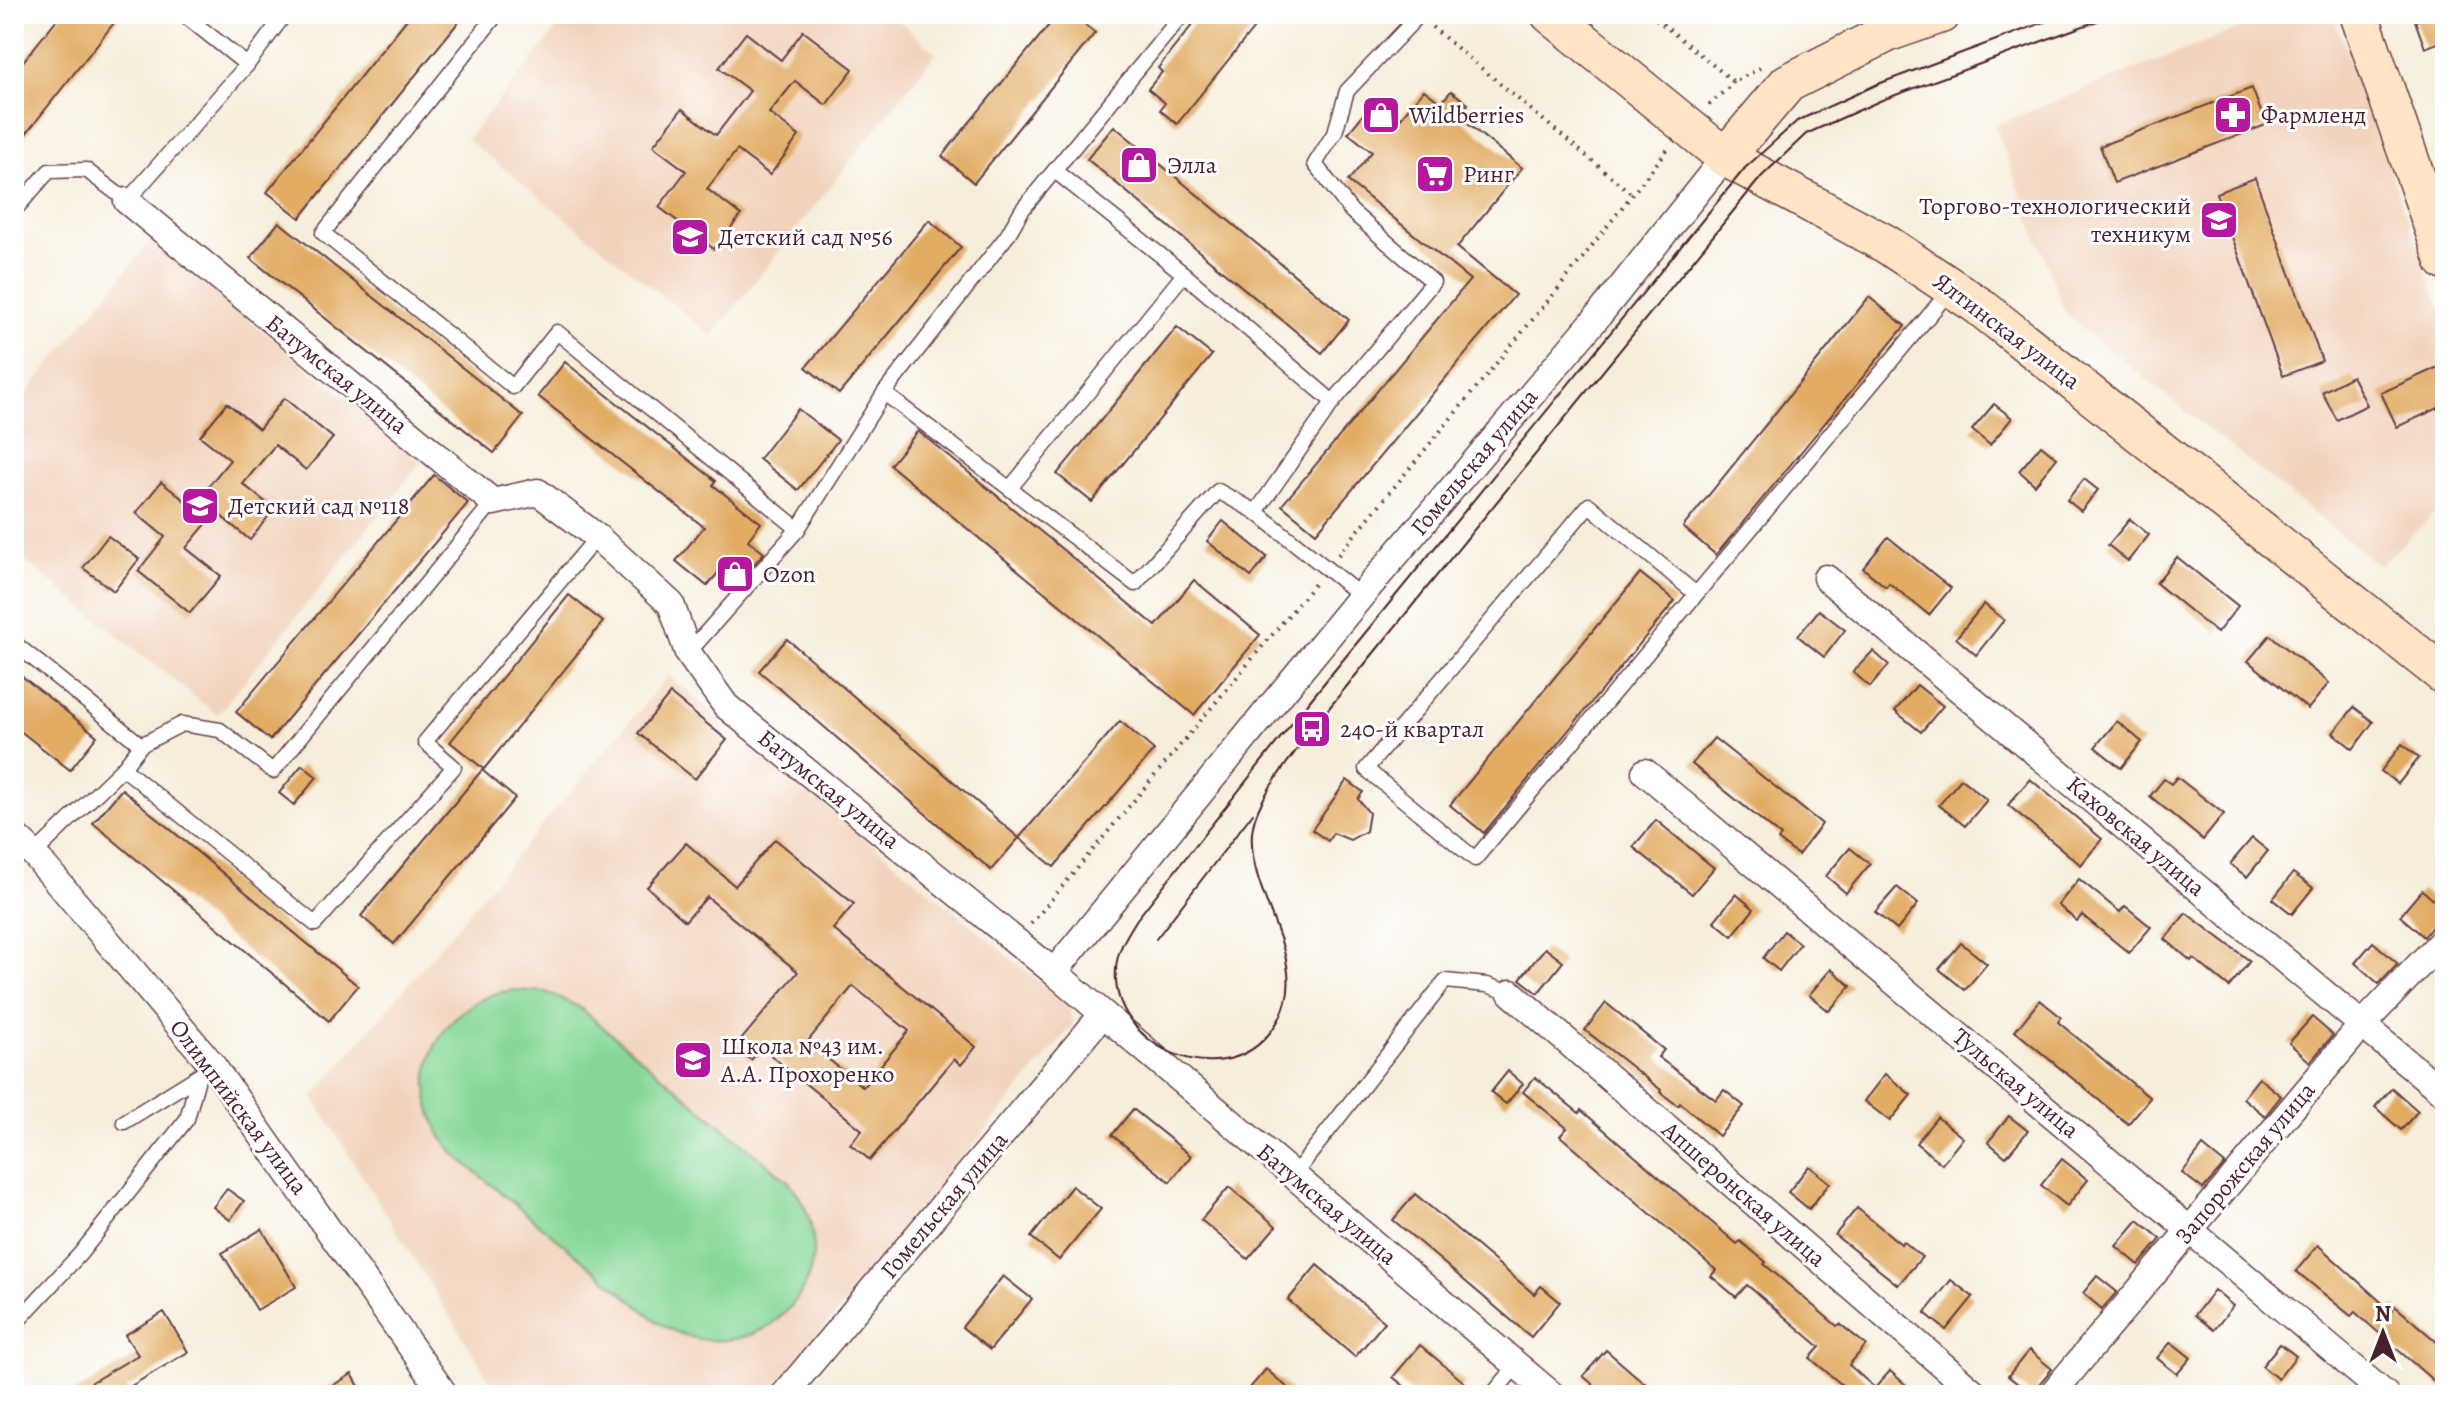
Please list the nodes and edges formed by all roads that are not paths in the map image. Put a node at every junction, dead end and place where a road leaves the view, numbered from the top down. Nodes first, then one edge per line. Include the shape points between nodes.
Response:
1 (183, 14) edge
2 (285, 14) edge
3 (497, 14) edge
4 (1183, 14) edge
5 (1941, 14) edge
6 (2359, 14) edge
7 (1419, 15) edge
8 (1560, 17) edge
9 (1888, 23) edge
10 (247, 65) junction
11 (1725, 157) junction
12 (1055, 171) junction
13 (127, 201) junction
14 (14, 211) edge
15 (2445, 261) edge
16 (1184, 274) junction
17 (1952, 288) junction
18 (884, 393) junction
19 (1333, 402) junction
20 (1011, 487) junction
21 (493, 502) junction
22 (1256, 512) junction
23 (798, 529) junction
24 (597, 537) junction
25 (1826, 578) dead end
26 (1696, 594) junction
27 (1361, 596) junction
28 (14, 643) edge
29 (688, 653) junction
30 (2445, 676) edge
31 (141, 745) junction
32 (123, 768) junction
33 (1645, 772) dead end
34 (14, 835) edge
35 (34, 854) junction
36 (2445, 938) edge
37 (1054, 972) junction
38 (1511, 993) joint
39 (1103, 1014) junction
40 (2362, 1025) junction
41 (204, 1070) junction
42 (2445, 1094) edge
43 (124, 1122) dead end
44 (1293, 1176) junction
45 (2189, 1229) junction
46 (14, 1325) edge
47 (1517, 1365) junction
48 (445, 1395) edge
49 (784, 1395) edge
50 (1492, 1395) edge
51 (1552, 1395) edge
52 (1977, 1395) edge
53 (2051, 1395) edge
54 (2386, 1395) edge

1 - 10 lane
2 - 10 lane
3 - 23 lane via 323,233 513,387 557,332
4 - 12 lane
5 - 9 main road, Гомельская улица
6 - 15 main road
7 - 19 lane via 1347,91 1335,132 1315,164 1351,211 1433,282
8 - 11 main road, Ялтинская улица
9 - 11 main road, Гомельская улица via 1788,83
10 - 13 lane
11 - 17 main road, Ялтинская улица via 1886,244
11 - 27 street, Гомельская улица
12 - 16 lane
12 - 18 lane
13 - 14 lane via 86,170 49,171
13 - 21 street, Батумская улица
16 - 19 lane
16 - 20 lane
17 - 26 lane
17 - 30 main road, Ялтинская улица
18 - 20 lane
18 - 23 lane
19 - 22 lane
20 - 22 lane via 1135,584 1218,491
21 - 24 street, Батумская улица via 538,492
21 - 31 lane via 273,771 220,730 182,724
22 - 27 lane
23 - 29 lane
24 - 29 street, Батумская улица via 671,604
24 - 32 lane via 425,742 454,767 315,924
25 - 40 street, Каховская улица
26 - 26 lane via 1475,859 1366,769 1589,505
27 - 37 street, Гомельская улица
28 - 31 lane
29 - 37 street, Батумская улица via 726,706
31 - 32 lane
32 - 35 lane
33 - 45 street, Тульская улица
34 - 35 street, Олимпийская улица
35 - 41 street, Олимпийская улица
36 - 40 street, Запорожская улица
37 - 39 street, Батумская улица
38 - 44 lane via 1445,981
38 - 52 street, Апшеронская улица
39 - 44 street, Батумская улица
39 - 49 street, Гомельская улица
40 - 42 street, Каховская улица
40 - 45 street, Запорожская улица
41 - 43 lane
41 - 46 lane via 187,1119 80,1254
41 - 48 street, Олимпийская улица
44 - 47 street, Батумская улица
45 - 53 street, Запорожская улица
45 - 54 street, Тульская улица
47 - 50 lane
47 - 51 street, Батумская улица

